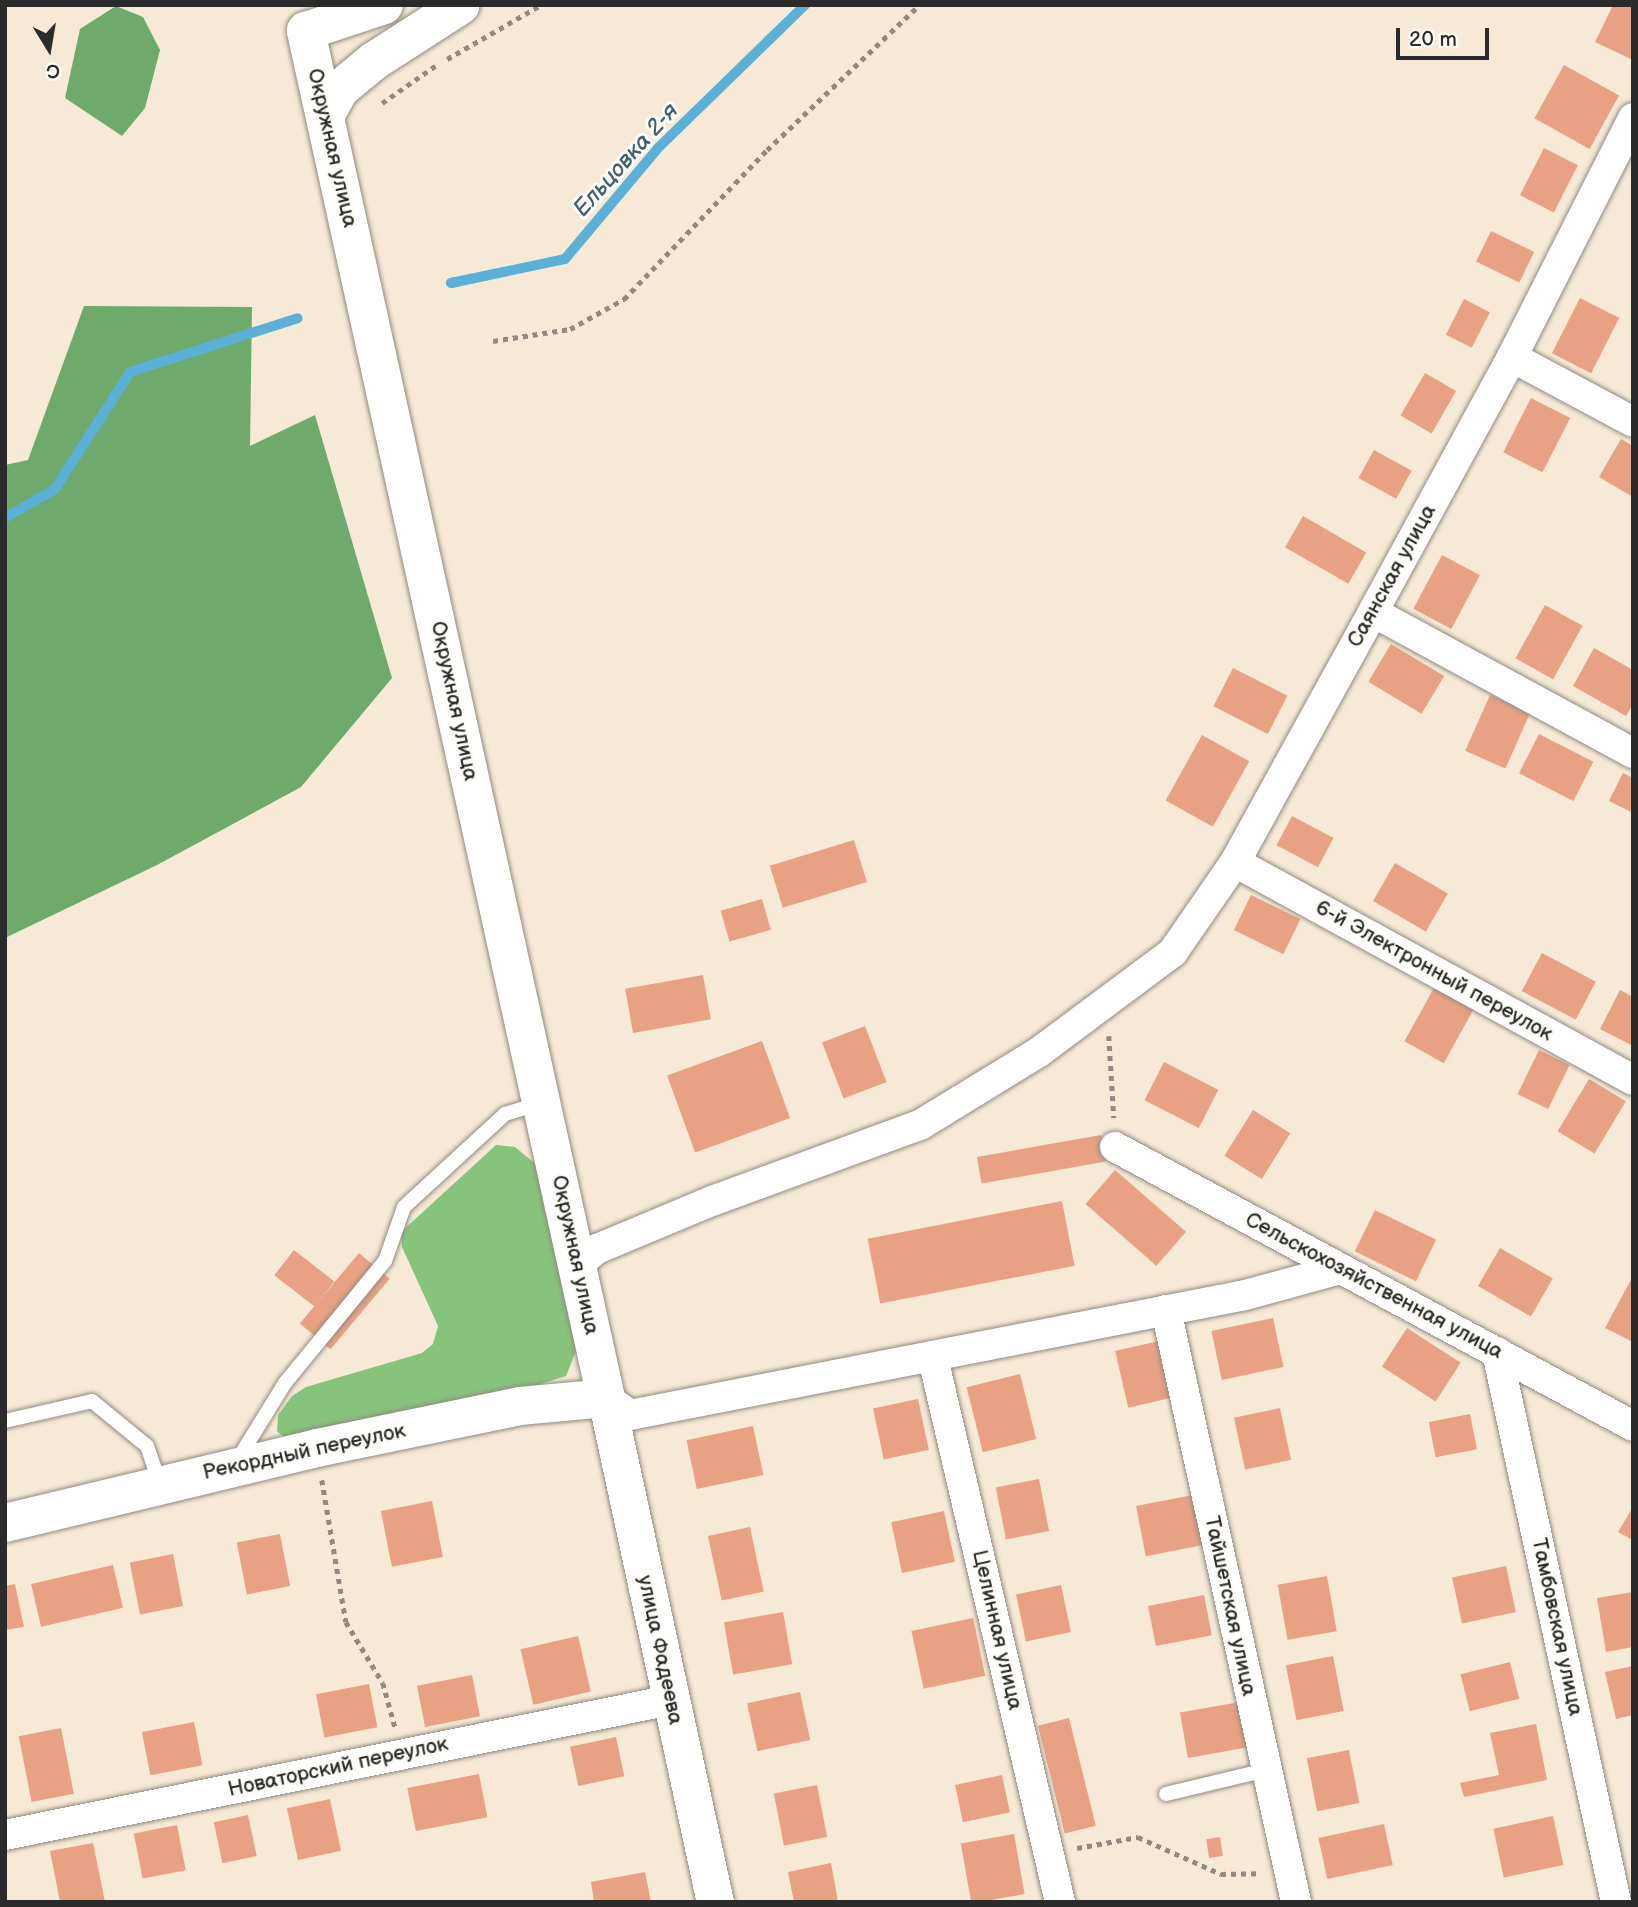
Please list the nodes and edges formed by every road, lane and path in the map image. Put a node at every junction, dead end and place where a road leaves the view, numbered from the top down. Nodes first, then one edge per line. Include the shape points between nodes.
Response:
1 (384, 5) edge
2 (461, 5) edge
3 (541, 5) edge
4 (919, 5) edge
5 (303, 18) edge
6 (443, 61) dead end
7 (325, 116) junction
8 (1633, 118) edge
9 (493, 341) dead end
10 (1512, 357) junction
11 (1633, 422) edge
12 (1373, 612) junction
13 (1633, 752) edge
14 (1235, 862) junction
15 (1107, 1000) junction
16 (1633, 1080) edge
17 (543, 1102) junction
18 (1115, 1147) joint
19 (577, 1265) junction
20 (1341, 1269) junction
21 (1166, 1310) junction
22 (1497, 1352) junction
23 (933, 1358) junction
24 (607, 1398) junction
25 (5, 1421) edge
26 (1632, 1423) edge
27 (317, 1448) junction
28 (233, 1466) junction
29 (160, 1485) junction
30 (5, 1523) edge
31 (671, 1700) junction
32 (402, 1754) junction
33 (1266, 1770) junction
34 (1166, 1794) dead end
35 (5, 1835) edge
36 (1050, 1852) junction
37 (1288, 1868) junction
38 (715, 1902) edge
39 (1060, 1902) edge
40 (1296, 1902) edge
41 (1616, 1902) edge

1 - 5 main road
2 - 7 main road via 374,61 340,89
3 - 6 path
4 - 9 path via 767,150 625,299 570,329
5 - 7 main road, Окружная улица
7 - 17 main road, Окружная улица
8 - 10 street, Саянская улица
10 - 11 street
10 - 12 street, Саянская улица
12 - 13 street
12 - 14 street, Саянская улица
14 - 15 street, Саянская улица via 1172,952
14 - 16 street, 6-й Электронный переулок
15 - 18 path
15 - 19 street, Саянская улица via 1039,1052 920,1125 712,1201 597,1249
17 - 19 main road, Окружная улица
17 - 28 lane via 505,1114 404,1207 385,1261 285,1383 261,1429
18 - 20 street, Сельскохозяйственная улица
19 - 24 main road, Окружная улица
20 - 21 street
20 - 22 street, Сельскохозяйственная улица
21 - 23 street
21 - 33 street, Тайшетская улица
22 - 26 street, Сельскохозяйственная улица
22 - 41 street, Тамбовская улица
23 - 24 street via 630,1415
23 - 36 street, Целинная улица
24 - 27 main road, Рекордный переулок via 520,1406
24 - 31 street, улица Фадеева
25 - 29 lane via 92,1401 147,1446
27 - 28 main road, Рекордный переулок
27 - 32 path via 346,1622 383,1683
28 - 29 main road, Рекордный переулок
29 - 30 main road, Рекордный переулок
31 - 32 street, Новаторский переулок
31 - 38 street, улица Фадеева
32 - 35 street, Новаторский переулок
33 - 34 lane
33 - 37 street, Тайшетская улица
36 - 37 path via 1138,1837 1221,1874
36 - 39 street, Целинная улица
37 - 40 street, Тайшетская улица

